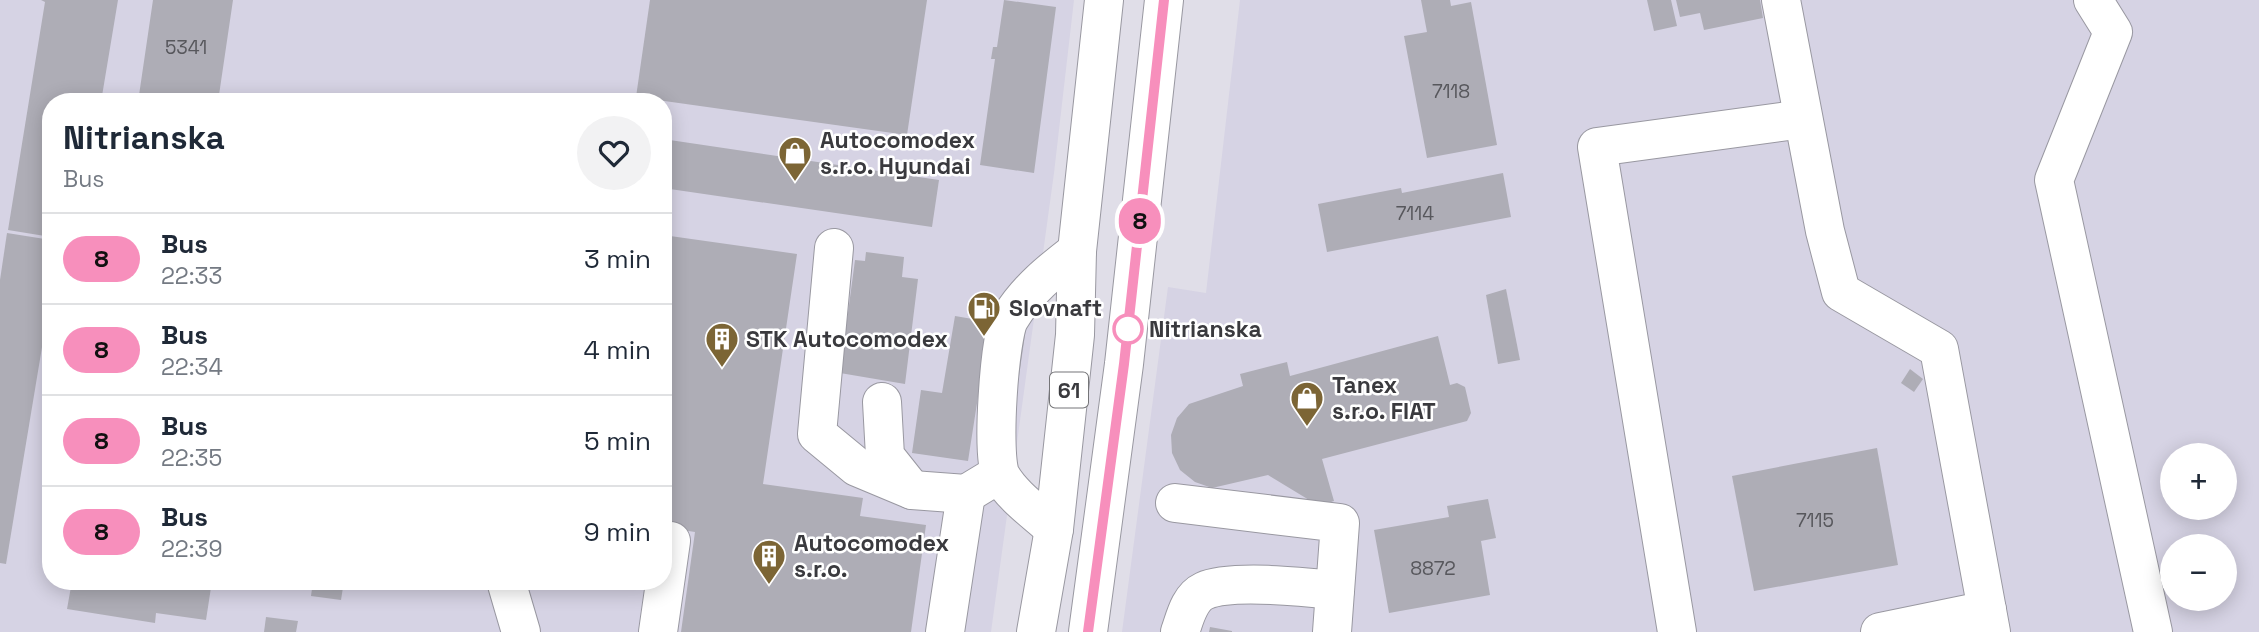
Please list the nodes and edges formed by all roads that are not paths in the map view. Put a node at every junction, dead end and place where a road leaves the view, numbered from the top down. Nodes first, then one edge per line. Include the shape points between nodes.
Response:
1 (1104, 0) edge
2 (1164, 0) edge
3 (1781, 0) edge
4 (2093, 0) edge
5 (1804, 118) junction
6 (834, 248) dead end
7 (1077, 251) junction
8 (882, 402) dead end
9 (999, 474) junction
10 (912, 490) junction
11 (966, 494) junction
12 (1175, 503) dead end
13 (1054, 529) junction
14 (509, 590) edge
15 (664, 590) edge
16 (1335, 590) junction
17 (1989, 621) edge
18 (521, 632) edge
19 (658, 632) edge
20 (945, 632) edge
21 (1036, 632) edge
22 (1088, 632) edge
23 (1180, 632) edge
24 (1332, 632) edge
25 (1677, 632) edge
26 (1880, 632) edge
27 (2153, 632) edge

1 - 7 main road, 61
2 - 22 main road, 61
3 - 5 main road
4 - 27 main road via 2113,32 2054,180
5 - 17 main road via 1825,231 1842,292 1939,349
5 - 25 main road via 1597,147
6 - 10 main road via 817,434 857,467
7 - 9 main road via 1041,279 1008,321 995,410
7 - 13 main road, 61 via 1075,335
8 - 10 main road via 886,456
9 - 11 main road
9 - 13 main road
10 - 11 main road
11 - 20 main road
12 - 16 main road via 1340,523
13 - 21 main road, 61
14 - 18 main road
15 - 19 main road
16 - 23 main road via 1224,586 1203,591 1191,603
16 - 24 main road
17 - 26 main road

